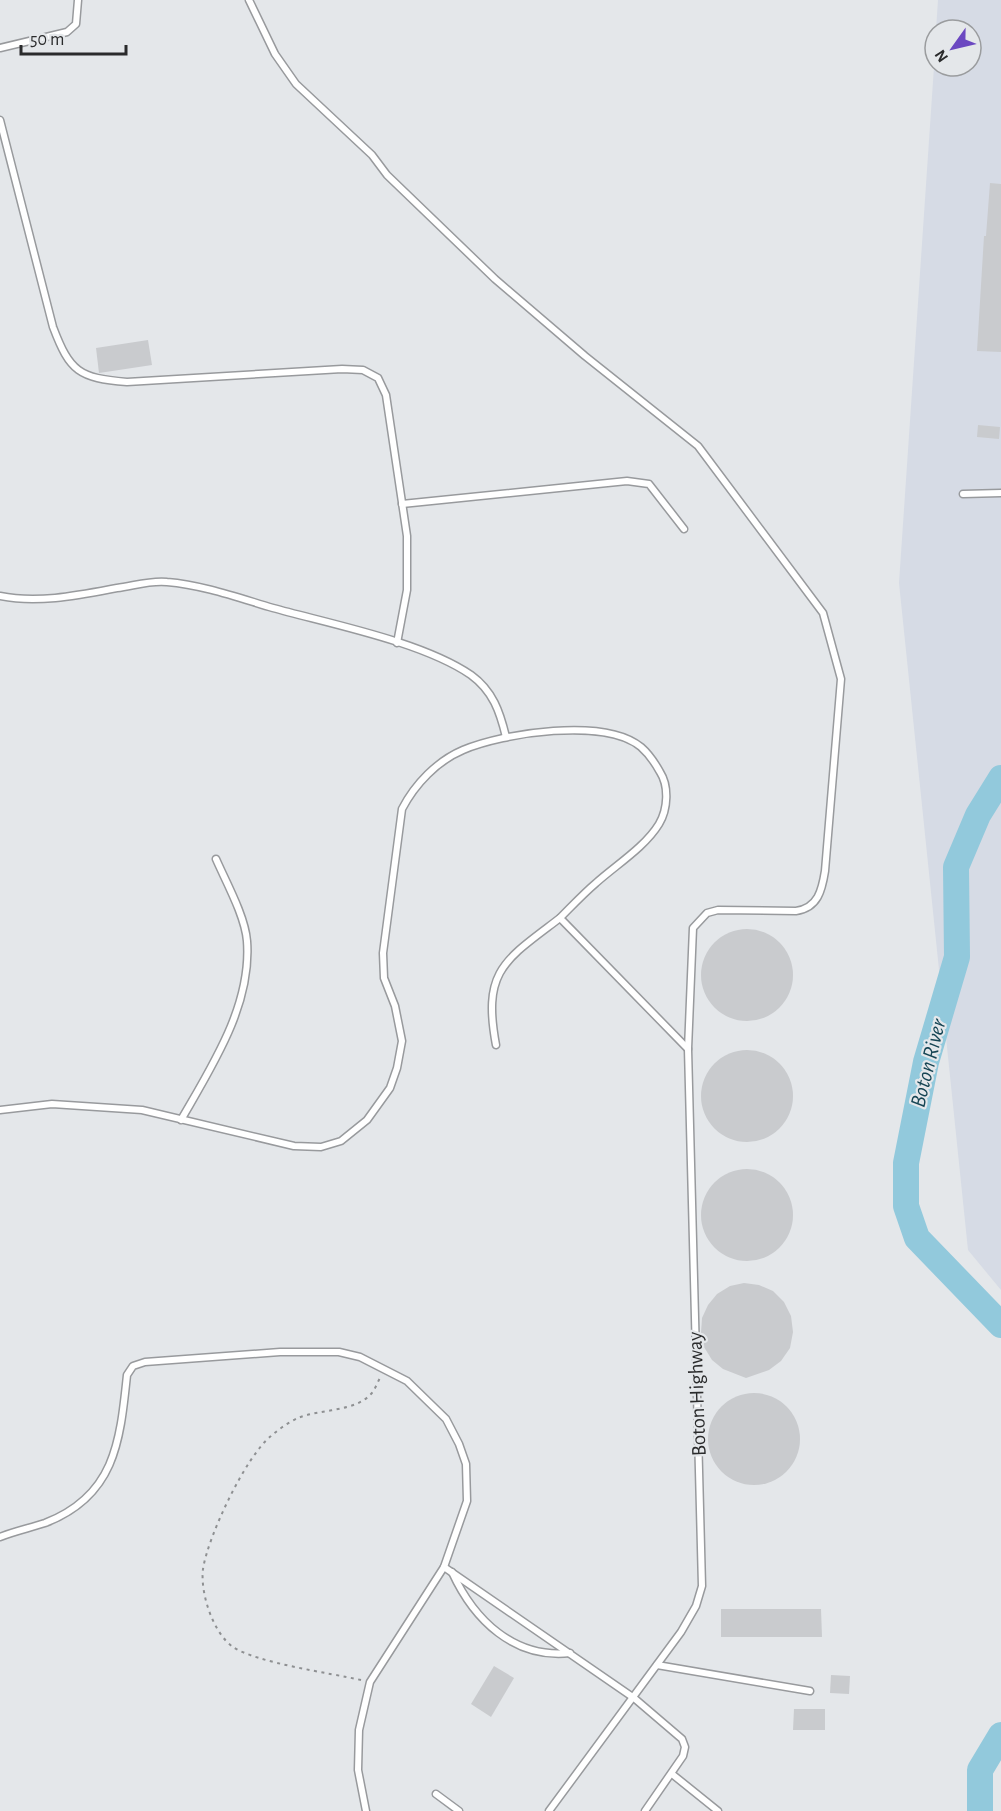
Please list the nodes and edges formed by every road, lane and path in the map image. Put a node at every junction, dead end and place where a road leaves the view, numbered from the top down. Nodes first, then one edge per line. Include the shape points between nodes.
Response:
1 (78, 0) edge
2 (249, 0) edge
3 (0, 48) edge
4 (0, 120) edge
5 (1001, 493) edge
6 (963, 494) dead end
7 (402, 504) junction
8 (684, 529) dead end
9 (0, 596) edge
10 (397, 643) junction
11 (506, 737) junction
12 (216, 859) dead end
13 (560, 918) junction
14 (496, 1045) dead end
15 (688, 1049) junction
16 (0, 1110) edge
17 (181, 1120) junction
18 (384, 1371) junction
19 (0, 1536) edge
20 (444, 1567) junction
21 (452, 1572) junction
22 (570, 1653) junction
23 (657, 1665) junction
24 (370, 1682) junction
25 (810, 1690) dead end
26 (634, 1698) junction
27 (672, 1774) junction
28 (436, 1794) dead end
29 (366, 1811) edge
30 (459, 1811) edge
31 (549, 1811) edge
32 (645, 1811) edge
33 (718, 1811) edge

1 - 3 lane via 76,24 67,32
2 - 15 lane, Boton Highway via 275,54 296,84 495,279 698,446 823,613 841,680 822,890 806,910 718,910 707,913 693,928
4 - 7 lane via 64,358 81,372 100,380 127,382 363,370 378,378 386,395
5 - 6 lane
7 - 8 lane via 627,481 649,484
7 - 10 lane via 407,536 407,590
9 - 10 lane via 69,597 166,581
10 - 11 lane via 433,655 471,675 500,709
11 - 13 lane via 528,732 589,730 613,735 639,745 666,781 660,824
11 - 17 lane via 463,750 440,764 412,790 402,809 383,953 384,978 402,1041 390,1088 367,1120 341,1141 312,1147
12 - 17 lane via 247,939 246,985 235,1016
13 - 14 lane via 512,954 497,973 491,1019
13 - 15 lane
15 - 23 lane, Boton Highway via 702,1586 696,1606
16 - 17 lane via 52,1104 142,1110
18 - 19 lane via 360,1357 313,1350 133,1366 127,1375 117,1445 99,1486 87,1499 45,1523
18 - 20 lane via 407,1381 435,1406 446,1419 466,1464 467,1501
18 - 24 path via 370,1395 353,1405 296,1419 270,1436 248,1464 218,1524 203,1569 206,1596 218,1632 233,1647 256,1656
20 - 21 lane
20 - 24 lane
21 - 22 lane
21 - 22 lane via 464,1599 505,1638 535,1653
22 - 26 lane
23 - 25 lane
23 - 26 lane, Boton Highway
24 - 29 lane via 359,1730 358,1770
26 - 27 lane via 682,1739 683,1756
26 - 31 lane, Boton Highway
27 - 32 lane
27 - 33 lane
28 - 30 lane

